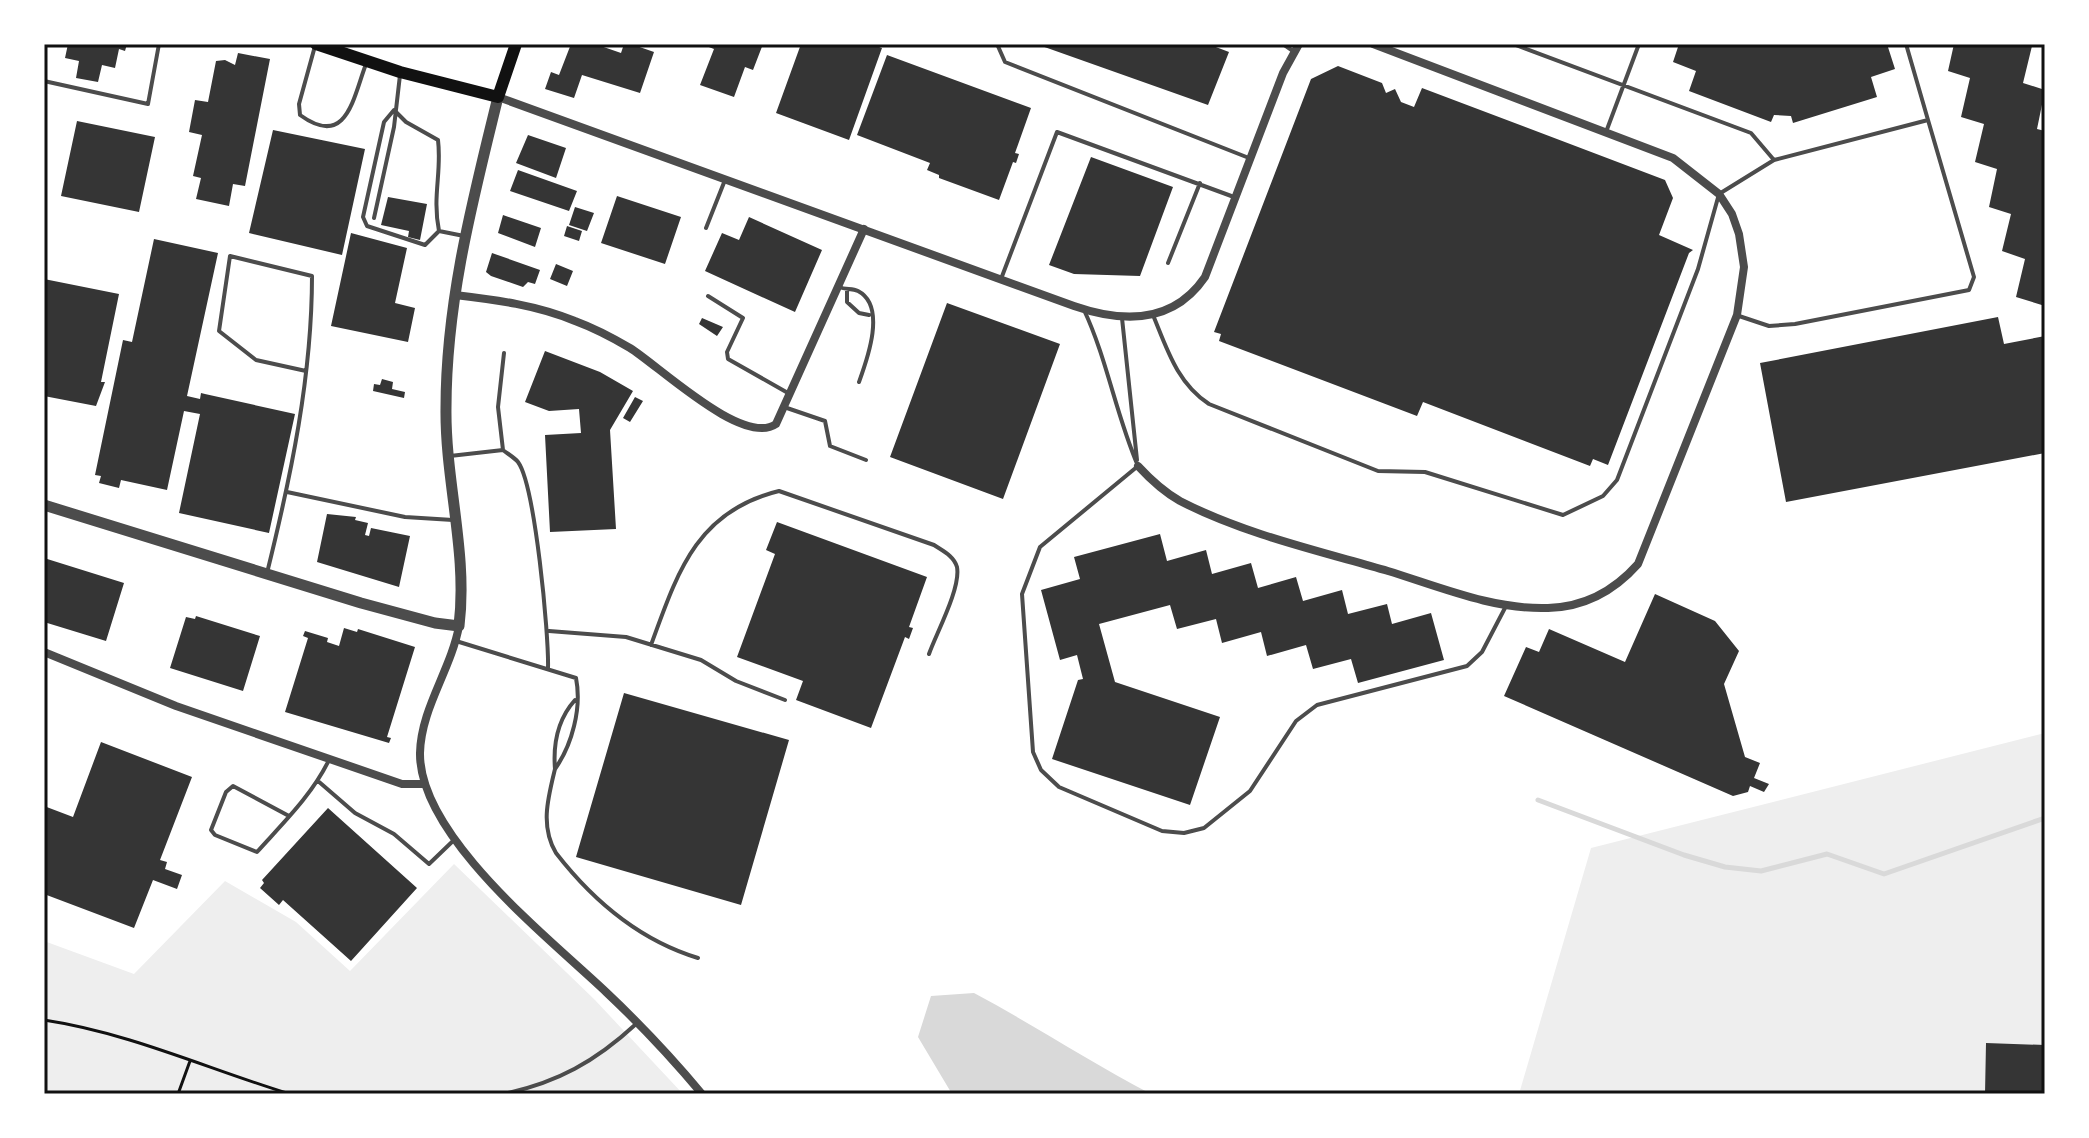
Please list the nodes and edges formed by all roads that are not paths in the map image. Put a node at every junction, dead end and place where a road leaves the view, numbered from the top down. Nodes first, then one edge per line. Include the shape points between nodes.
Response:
1 (159, 44) edge
2 (316, 44) edge
3 (516, 44) edge
4 (997, 44) edge
5 (1283, 44) edge
6 (1513, 44) edge
7 (1639, 44) edge
8 (1906, 44) edge
9 (1380, 45) edge
10 (1296, 47) edge
11 (367, 62) junction
12 (400, 72) junction
13 (44, 81) edge
14 (1620, 86) junction
15 (498, 97) junction
16 (394, 110) junction
17 (1928, 120) junction
18 (1606, 132) junction
19 (1250, 159) junction
20 (1774, 160) junction
21 (726, 178) junction
22 (1200, 183) junction
23 (1719, 194) junction
24 (1234, 197) junction
25 (374, 218) dead end
26 (706, 228) dead end
27 (864, 229) junction
28 (439, 231) junction
29 (464, 236) junction
30 (1168, 263) dead end
31 (1001, 279) junction
32 (843, 289) junction
33 (455, 295) junction
34 (708, 296) dead end
35 (1084, 310) junction
36 (870, 315) junction
37 (1153, 315) junction
38 (1737, 315) junction
39 (1122, 318) junction
40 (504, 353) dead end
41 (306, 371) junction
42 (859, 382) dead end
43 (790, 394) junction
44 (784, 407) junction
45 (503, 450) junction
46 (448, 456) junction
47 (866, 460) dead end
48 (1138, 466) junction
49 (287, 492) junction
50 (44, 505) edge
51 (455, 520) junction
52 (267, 575) junction
53 (1506, 606) junction
54 (459, 626) junction
55 (549, 631) junction
56 (456, 641) junction
57 (651, 645) junction
58 (44, 652) edge
59 (929, 654) dead end
60 (548, 668) junction
61 (575, 700) junction
62 (785, 700) dead end
63 (330, 757) junction
64 (555, 769) junction
65 (318, 781) junction
66 (423, 784) junction
67 (289, 816) junction
68 (456, 838) junction
69 (698, 958) dead end
70 (638, 1022) junction
71 (503, 1094) edge
72 (702, 1094) edge

1 - 13 lane via 148,104
2 - 11 main road
2 - 11 lane via 299,104 300,115 309,121 340,125
3 - 15 main road
4 - 19 lane via 1005,62
5 - 10 lane
6 - 14 lane
7 - 14 lane
8 - 17 lane
9 - 18 street
10 - 19 street
11 - 12 main road
12 - 15 main road
12 - 16 lane
14 - 18 lane
14 - 20 lane via 1751,133
15 - 21 street
15 - 29 street
16 - 25 lane
16 - 28 lane via 438,140 434,203
16 - 28 lane via 384,122 363,217 367,226 425,245
17 - 20 lane
17 - 38 lane via 1974,277 1969,290 1795,324 1769,326
18 - 23 street via 1673,158
19 - 24 street
20 - 23 lane
21 - 26 lane
21 - 27 street
22 - 24 lane
22 - 30 lane
22 - 31 lane via 1057,132
23 - 37 lane via 1698,269 1617,480 1603,496 1563,515 1425,472 1378,471 1196,395 1174,369
23 - 38 street via 1732,214 1743,252
24 - 37 street via 1195,292 1170,311
27 - 31 street
27 - 32 street
28 - 29 lane
29 - 33 street
31 - 35 street
32 - 36 lane via 847,302
32 - 36 lane via 857,290 870,304
32 - 43 street
33 - 44 street via 524,304 576,321 632,349 675,385 760,430 776,424
33 - 46 street via 445,404
34 - 43 lane via 743,318 728,359
35 - 39 street
35 - 48 lane
36 - 42 lane via 874,332
37 - 39 street
38 - 53 street via 1638,564 1621,583 1579,604
39 - 48 lane
40 - 45 lane via 498,407
41 - 41 lane via 312,276 230,256 219,331 256,360
41 - 49 lane
43 - 44 street
44 - 47 lane via 825,421 830,446
45 - 46 lane
45 - 55 lane via 519,463
46 - 51 street
48 - 53 street via 1196,508 1293,543
48 - 53 lane via 1040,547 1022,594 1024,643 1033,752 1041,770 1059,787 1162,831 1204,828 1250,791 1296,721 1317,705 1467,666 1482,652
49 - 51 lane via 405,517
49 - 52 lane
50 - 52 street
51 - 54 street via 462,576
52 - 54 street
54 - 56 street
55 - 57 lane via 595,632
55 - 60 lane
56 - 60 lane
56 - 66 street via 422,733
57 - 59 lane via 677,573 697,540 742,507 779,491 950,555 957,566 956,581
57 - 62 lane via 701,660
58 - 63 street via 176,706
60 - 61 lane via 576,678
61 - 64 lane via 565,754
61 - 64 lane via 564,712
63 - 65 lane
63 - 66 street via 402,784
64 - 69 lane via 546,813 548,840 556,853 631,929
65 - 67 lane
65 - 68 lane via 429,864
66 - 68 street via 436,813
67 - 67 lane via 233,786 221,801 211,830 254,853
68 - 70 street via 532,925
70 - 71 lane via 576,1071
70 - 72 street

